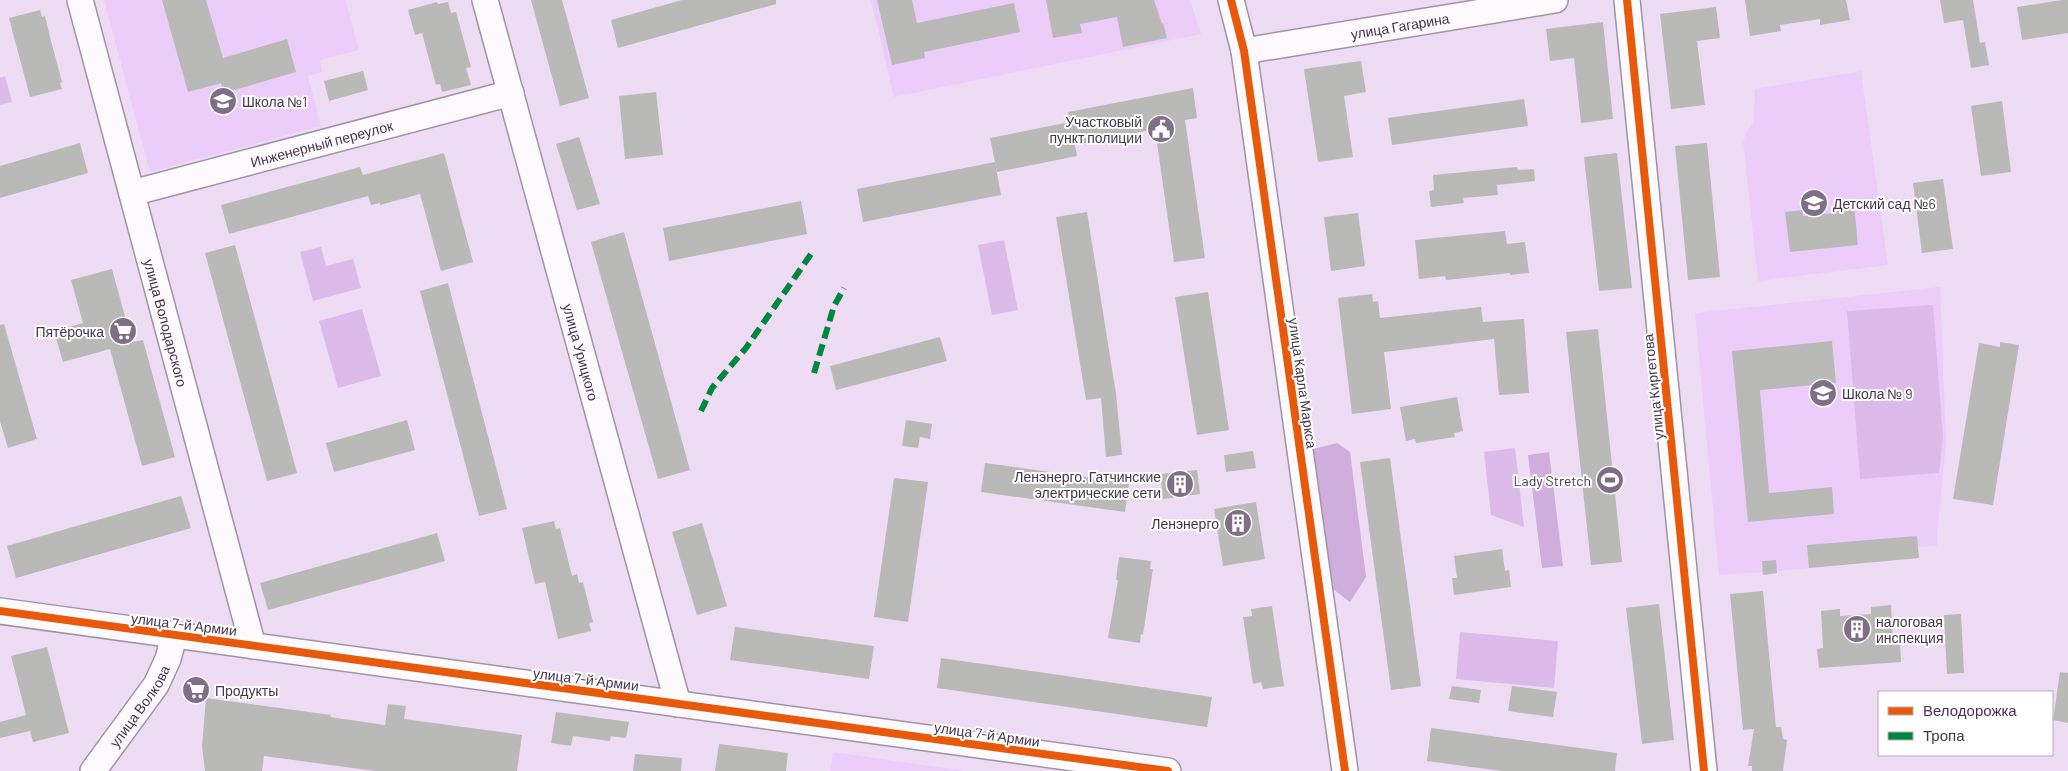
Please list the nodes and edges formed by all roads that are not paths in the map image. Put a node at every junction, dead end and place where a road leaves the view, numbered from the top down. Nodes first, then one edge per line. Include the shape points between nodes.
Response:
1 (80, 0) edge
2 (485, 0) edge
3 (1230, 0) edge
4 (1555, 0) edge
5 (1627, 0) edge
6 (1244, 51) junction
7 (511, 93) junction
8 (132, 193) junction
9 (0, 611) edge
10 (174, 636) junction
11 (253, 646) junction
12 (678, 704) junction
13 (93, 771) edge
14 (1168, 771) edge
15 (1345, 771) edge
16 (1704, 771) edge

1 - 8 street, улица Володарского
2 - 7 street, улица Урицкого
3 - 6 street, улица Карла Маркса
4 - 6 street, улица Гагарина
5 - 16 street, улица Киргетова
6 - 15 street, улица Карла Маркса
7 - 8 street, Инженерный переулок
7 - 12 street, улица Урицкого
8 - 11 street, улица Володарского
9 - 10 street, улица 7-й Армии
10 - 11 street, улица 7-й Армии
10 - 13 street, улица Волкова via 156,685
11 - 12 street, улица 7-й Армии
12 - 14 street, улица 7-й Армии

